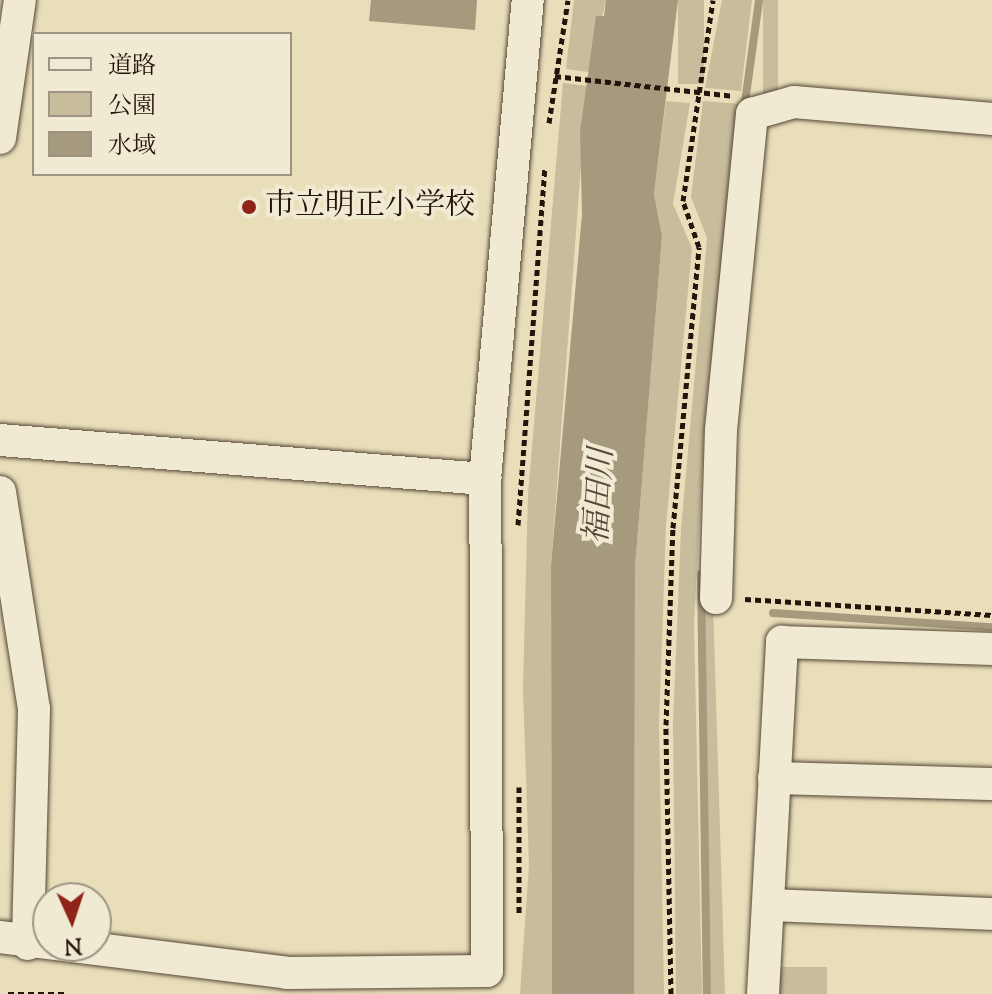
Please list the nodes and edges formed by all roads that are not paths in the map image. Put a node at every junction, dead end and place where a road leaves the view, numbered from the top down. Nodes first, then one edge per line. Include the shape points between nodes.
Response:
1 (20, 0) edge
2 (528, 0) edge
3 (992, 119) edge
4 (0, 138) edge
5 (0, 440) edge
6 (485, 479) junction
7 (0, 492) edge
8 (716, 598) road end
9 (992, 649) edge
10 (774, 778) junction
11 (992, 784) edge
12 (768, 905) junction
13 (992, 914) edge
14 (14, 940) edge
15 (763, 994) edge

1 - 4 street
2 - 6 street
3 - 8 street via 794,102 752,114 721,430
5 - 6 street
6 - 14 street via 487,971 287,973
7 - 14 street via 34,709
9 - 10 street via 782,642
10 - 11 street
10 - 12 street
12 - 13 street
12 - 15 street

